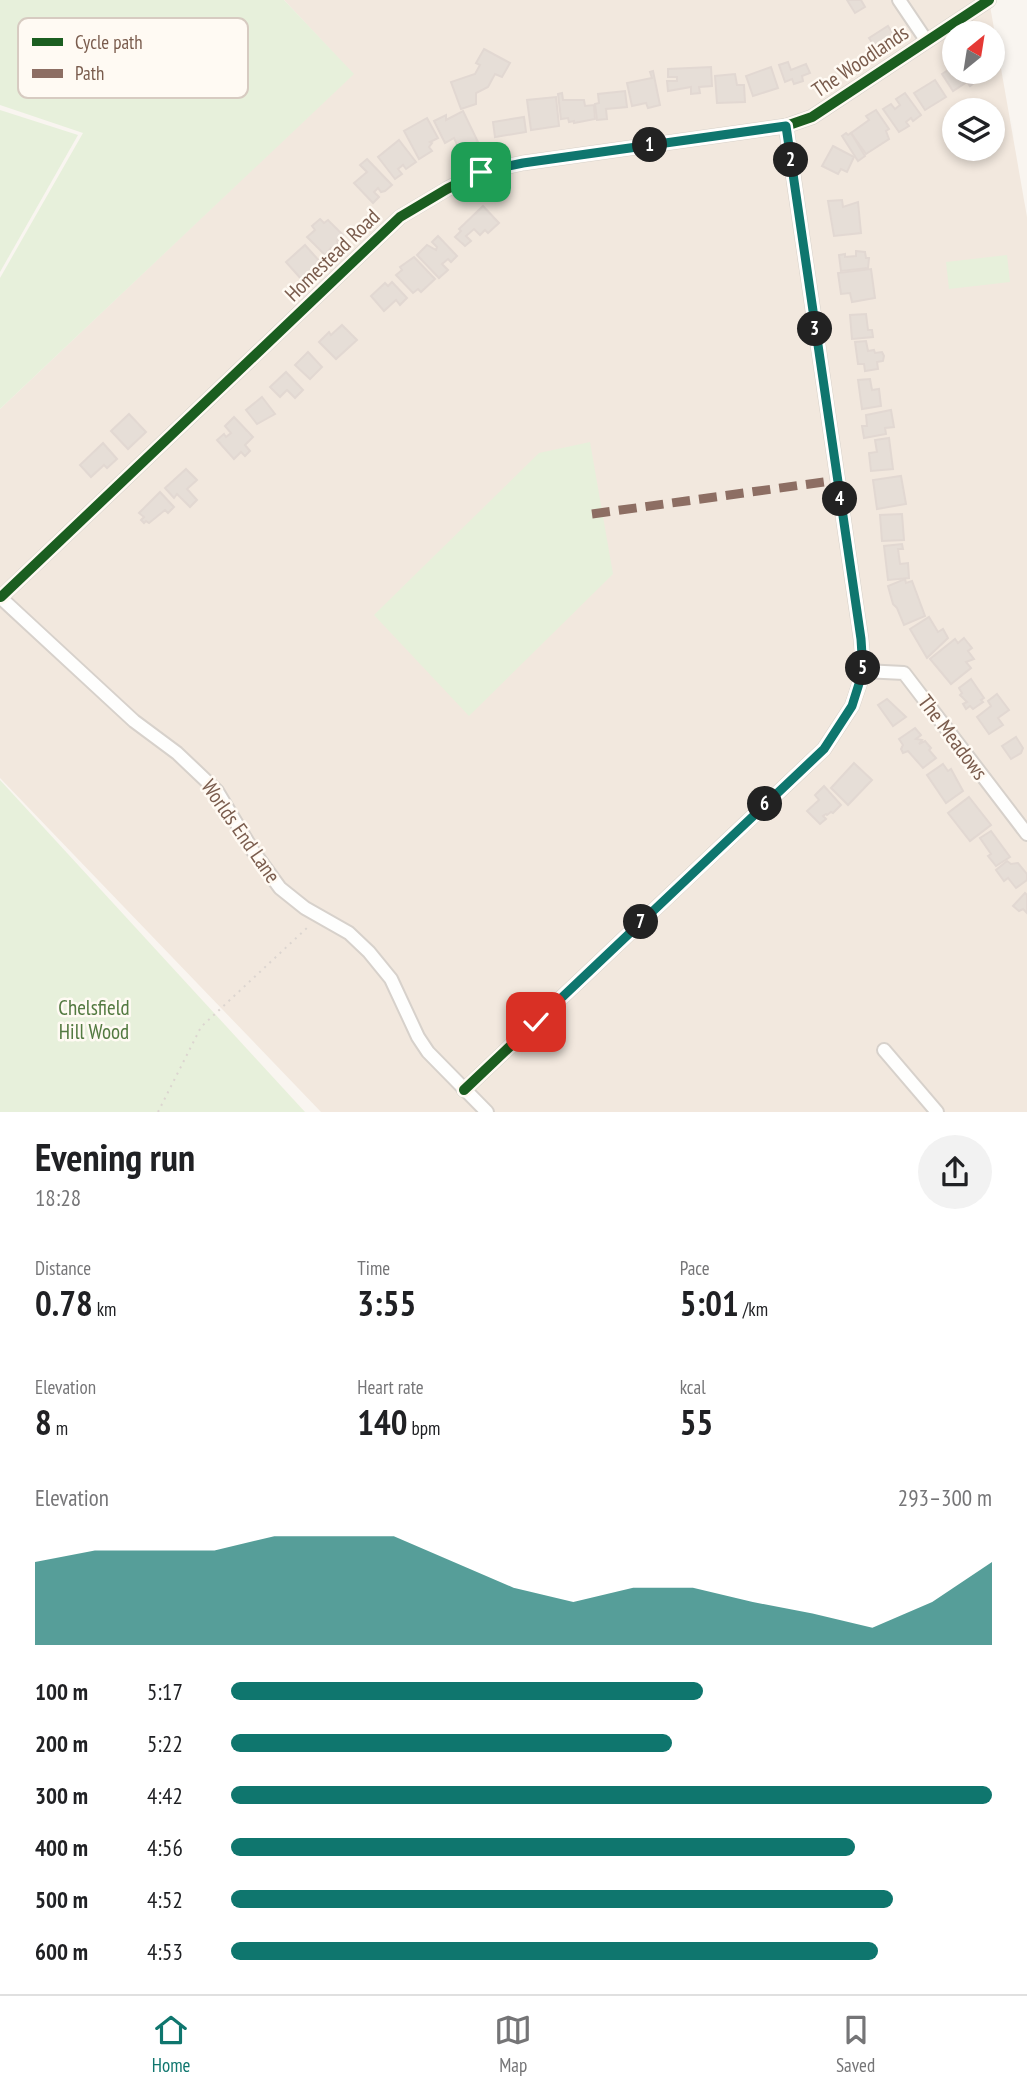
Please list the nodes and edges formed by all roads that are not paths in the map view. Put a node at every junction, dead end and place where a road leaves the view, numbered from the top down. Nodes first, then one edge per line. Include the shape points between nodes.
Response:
1 (899, 0) edge
2 (989, 0) edge
3 (926, 40) junction
4 (786, 126) junction
5 (0, 597) edge
6 (863, 671) junction
7 (1027, 834) edge
8 (884, 1050) dead end
9 (464, 1090) junction
10 (487, 1112) edge
11 (937, 1112) edge

1 - 3 street
2 - 3 street, The Woodlands
3 - 4 street, The Woodlands via 812,117
4 - 5 street, Homestead Road via 481,172 400,217
4 - 6 street
5 - 9 street, Worlds End Lane via 134,721 199,772 226,803 280,888 349,933 376,961 391,979 428,1052
6 - 7 street, The Meadows via 904,673
6 - 9 street via 852,706 824,749
8 - 11 street
9 - 10 street, Worlds End Lane

